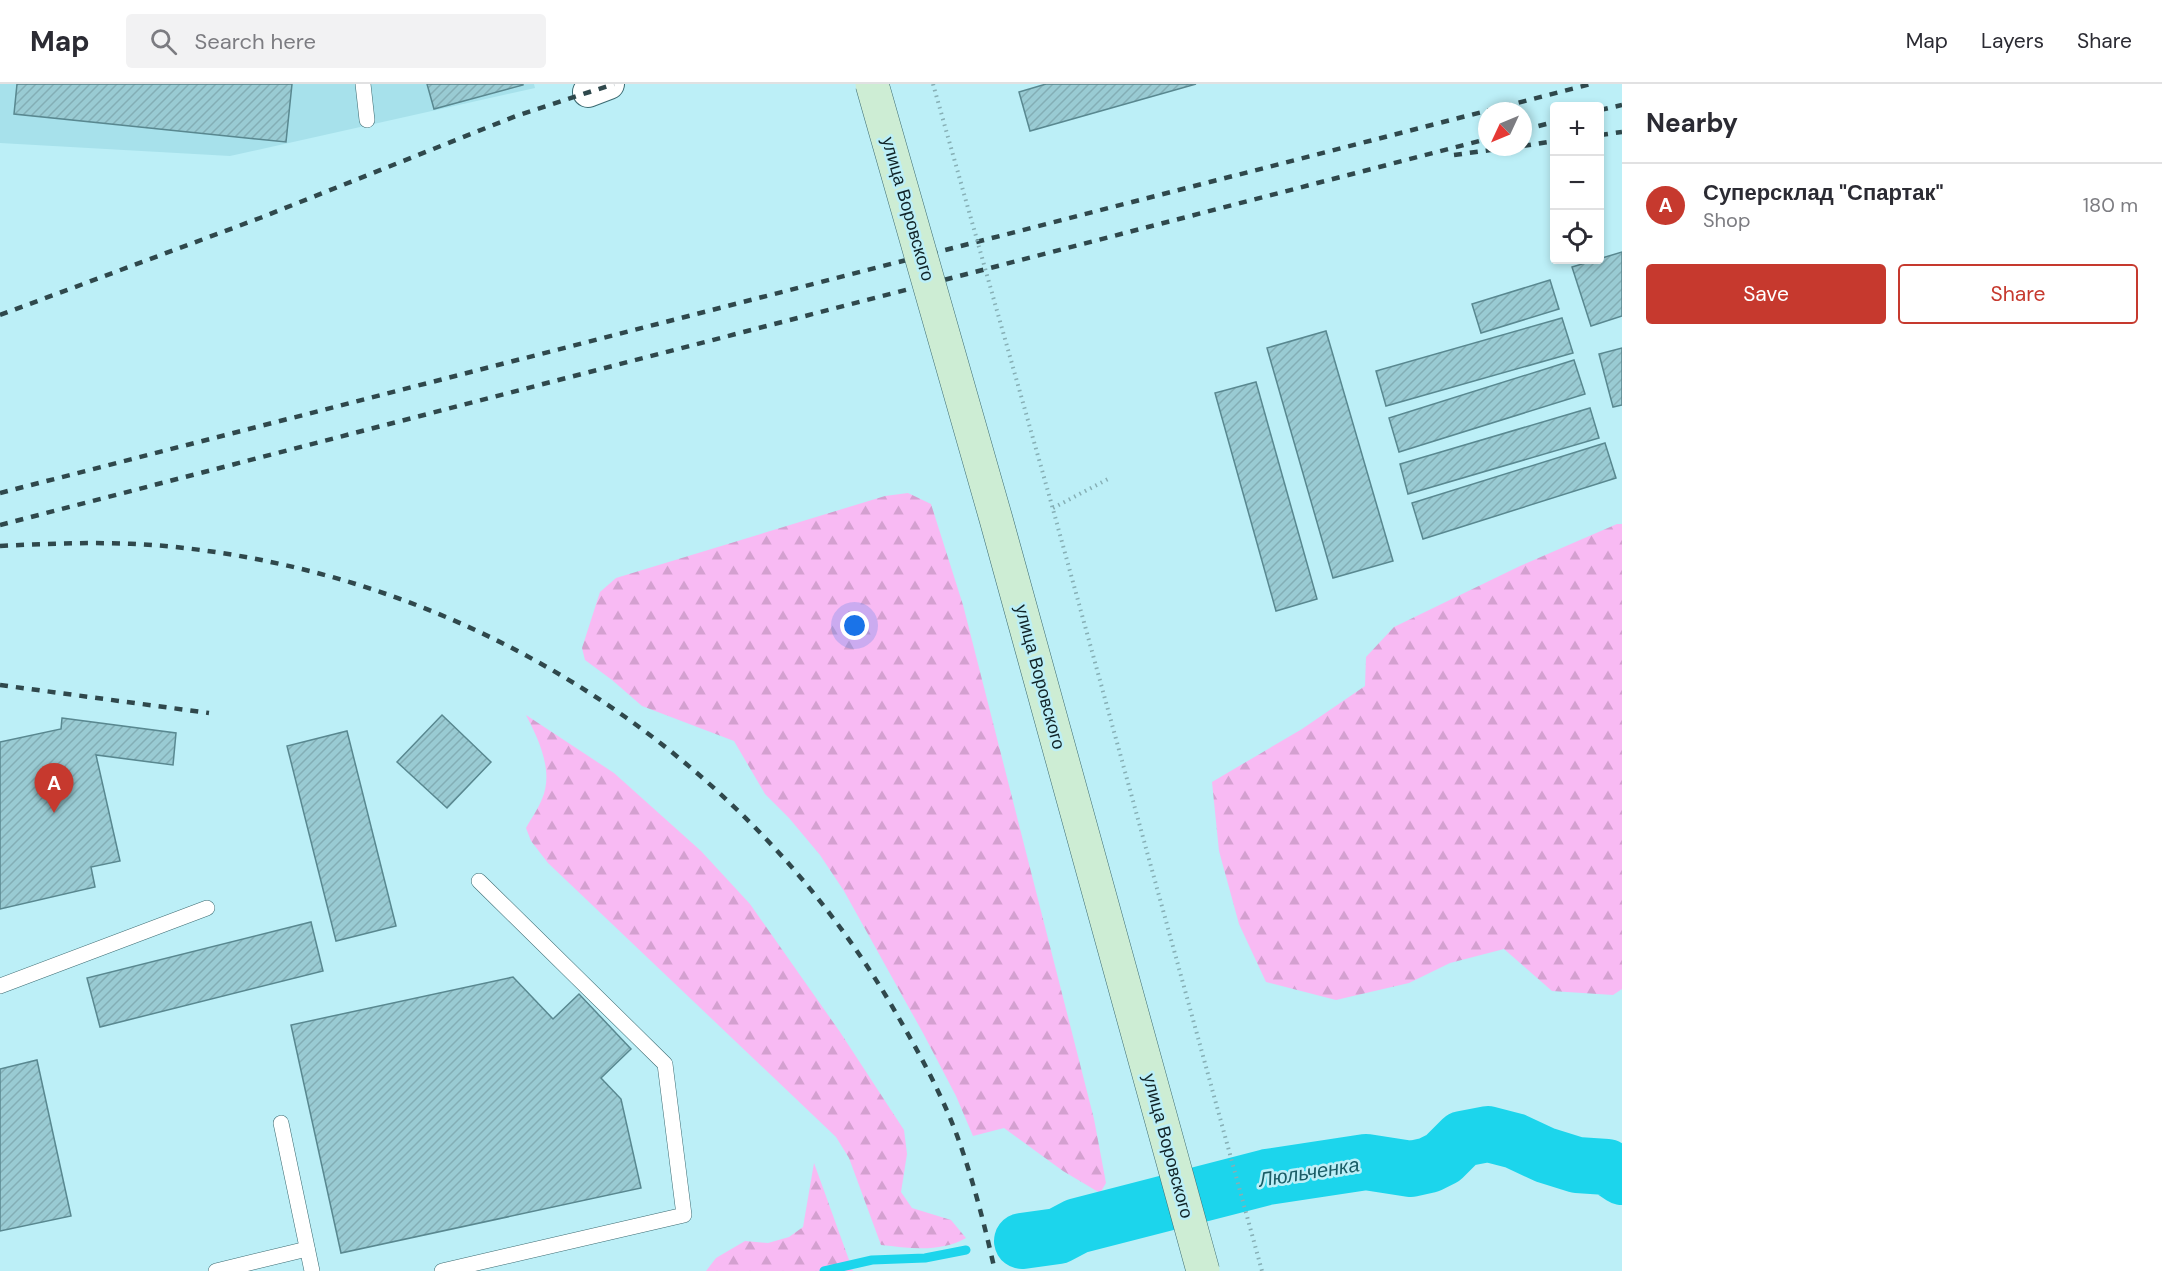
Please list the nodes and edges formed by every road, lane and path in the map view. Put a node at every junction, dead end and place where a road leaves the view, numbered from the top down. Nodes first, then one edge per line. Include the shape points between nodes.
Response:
1 (363, 84) edge
2 (872, 84) edge
3 (933, 84) edge
4 (367, 120) dead end
5 (1110, 478) dead end
6 (1053, 508) junction
7 (478, 881) dead end
8 (207, 908) dead end
9 (0, 986) edge
10 (281, 1123) dead end
11 (307, 1248) junction
12 (216, 1271) edge
13 (312, 1271) edge
14 (442, 1271) edge
15 (1203, 1271) edge
16 (1262, 1271) edge

1 - 4 lane
2 - 15 main road, улица Воровского, bridge
3 - 6 path, bridge
5 - 6 path
6 - 16 path, bridge
7 - 14 lane via 664,1065 684,1215
8 - 9 lane
10 - 11 lane
11 - 12 lane
11 - 13 lane

